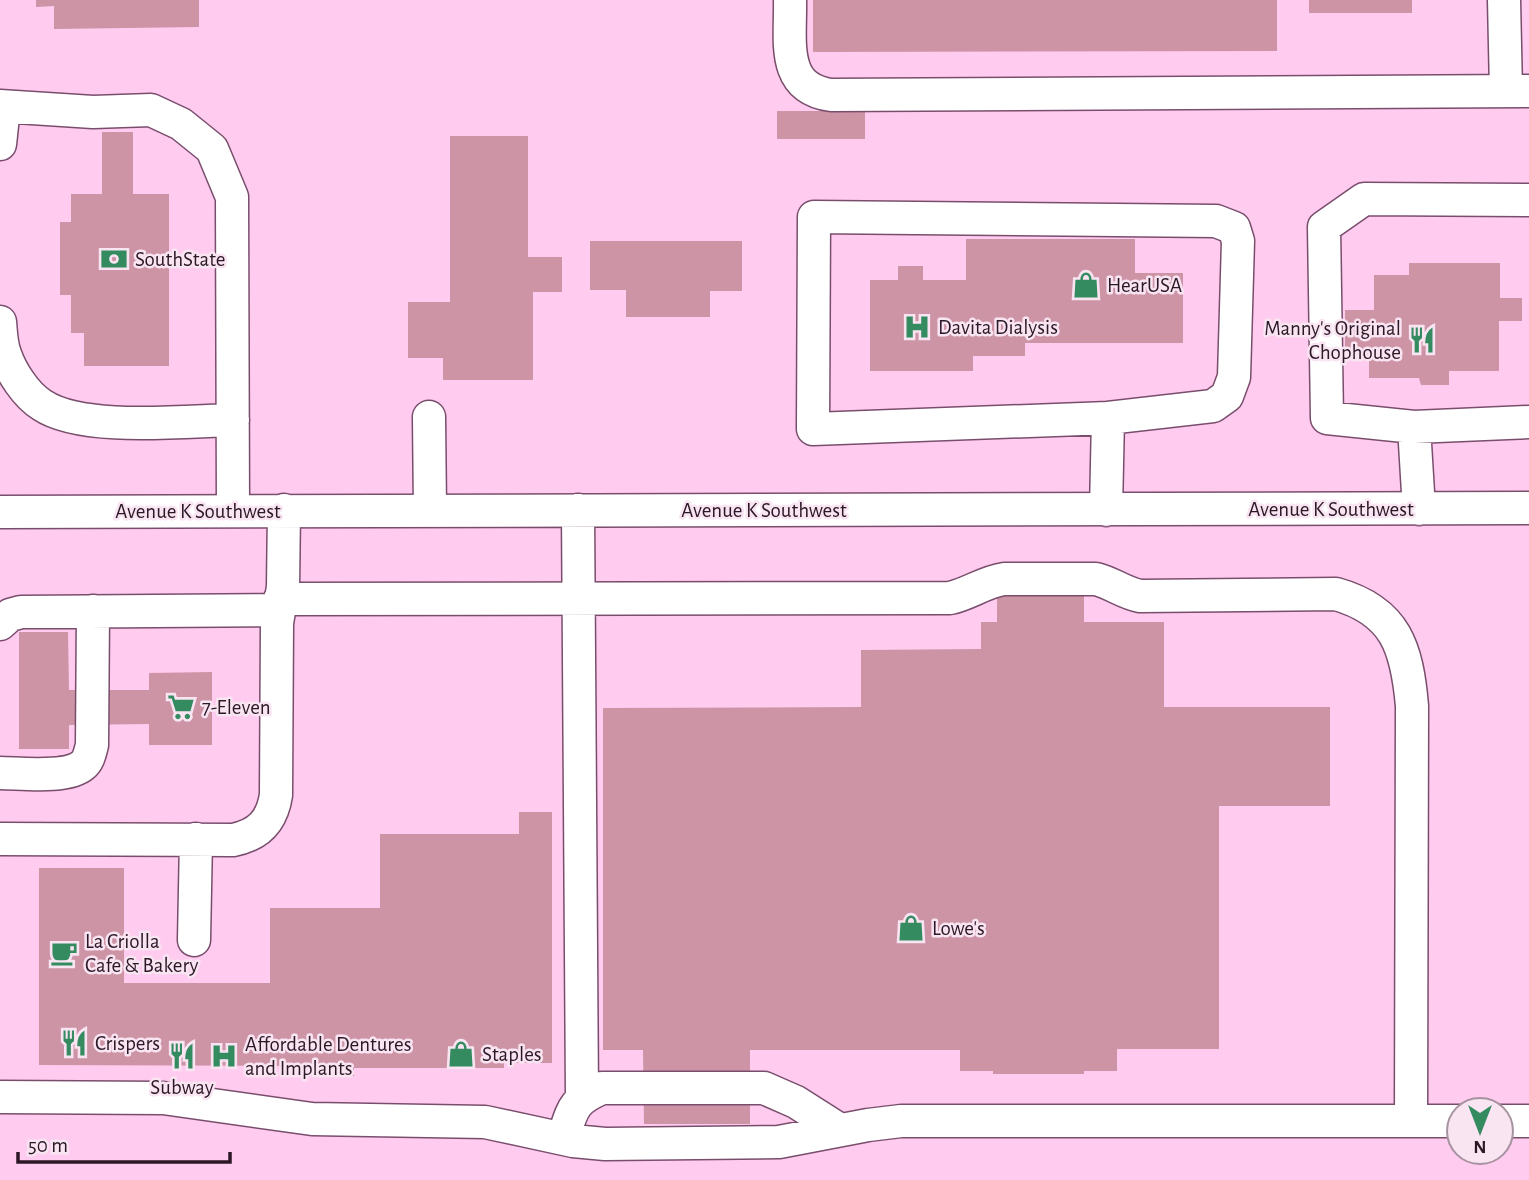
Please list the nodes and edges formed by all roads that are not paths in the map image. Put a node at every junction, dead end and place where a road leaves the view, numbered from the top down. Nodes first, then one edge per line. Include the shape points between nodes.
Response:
1 (790, 0) edge
2 (1504, 0) edge
3 (1518, 91) edge
4 (2, 107) edge
5 (0, 144) edge
6 (1529, 200) edge
7 (0, 322) edge
8 (429, 416) dead end
9 (1108, 418) junction
10 (233, 420) junction
11 (1529, 422) edge
12 (1414, 427) junction
13 (1529, 508) edge
14 (1419, 509) junction
15 (284, 510) junction
16 (430, 510) junction
17 (578, 510) junction
18 (1106, 510) junction
19 (233, 511) junction
20 (0, 512) edge
21 (578, 599) junction
22 (279, 605) junction
23 (93, 611) junction
24 (0, 624) edge
25 (0, 773) edge
26 (0, 839) edge
27 (195, 839) junction
28 (194, 940) dead end
29 (0, 1097) edge
30 (582, 1097) junction
31 (1411, 1121) junction
32 (1445, 1121) edge
33 (840, 1130) junction
34 (563, 1138) junction

1 - 3 street via 793,71 818,94
2 - 3 street
4 - 5 street
4 - 10 street via 151,110 181,124 212,149 232,197
6 - 12 street via 1364,199 1324,227 1327,418
7 - 10 street via 5,354 21,384 42,405 72,418
8 - 16 street
9 - 9 street via 1213,406 1227,396 1234,377 1238,241 1234,228 1216,221 814,217 813,429
9 - 18 street
10 - 19 street
11 - 12 street
12 - 14 street
13 - 14 street, Avenue K Southwest
14 - 18 street, Avenue K Southwest
15 - 16 street, Avenue K Southwest
15 - 19 street, Avenue K Southwest
15 - 22 street
16 - 17 street, Avenue K Southwest
17 - 18 street, Avenue K Southwest
17 - 21 street
19 - 20 street, Avenue K Southwest
21 - 22 street
21 - 30 street
21 - 31 street via 950,598 991,581 1096,579 1140,596 1336,594 1358,600 1393,631 1410,679
22 - 23 street
22 - 27 street via 274,807 254,834 233,840
23 - 24 street via 21,612
23 - 25 street via 89,757 83,765 63,773
26 - 27 street
27 - 28 street
29 - 34 street via 163,1098 312,1119 485,1122
30 - 33 street via 602,1088 764,1088
30 - 34 street via 573,1107
31 - 32 street
31 - 33 street via 901,1121
33 - 34 street via 758,1144 605,1144

